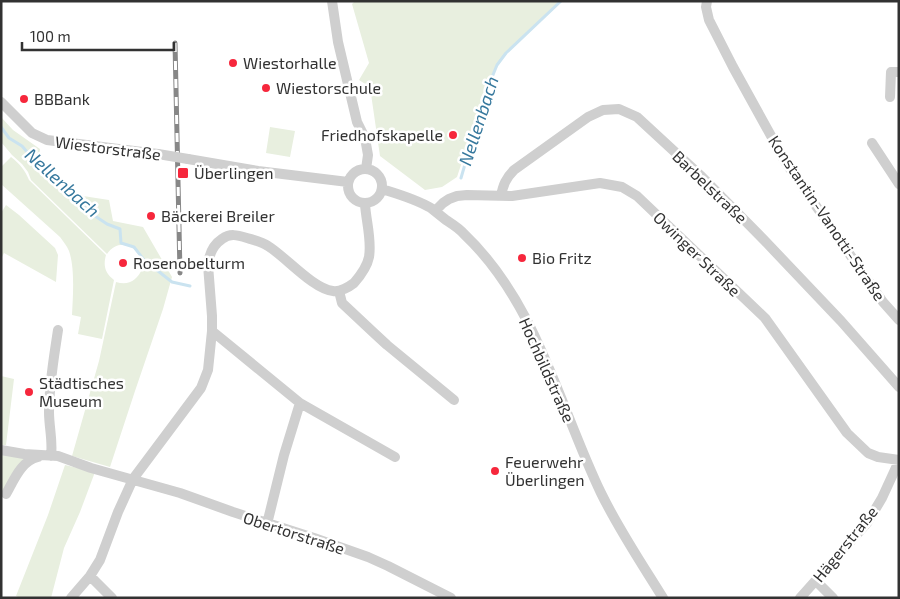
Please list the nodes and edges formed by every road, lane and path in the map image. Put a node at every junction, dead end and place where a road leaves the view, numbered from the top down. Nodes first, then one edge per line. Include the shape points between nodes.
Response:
1 (332, 1) edge
2 (706, 4) edge
3 (899, 72) edge
4 (890, 97) dead end
5 (1, 102) edge
6 (872, 143) dead end
7 (366, 169) junction
8 (348, 182) junction
9 (899, 184) edge
10 (382, 189) junction
11 (502, 196) junction
12 (365, 204) junction
13 (435, 211) junction
14 (339, 291) junction
15 (899, 320) edge
16 (58, 330) dead end
17 (212, 331) junction
18 (899, 387) edge
19 (454, 400) dead end
20 (300, 403) junction
21 (1, 450) edge
22 (52, 456) junction
23 (395, 457) dead end
24 (899, 460) edge
25 (133, 479) junction
26 (6, 494) dead end
27 (267, 524) junction
28 (90, 576) junction
29 (816, 581) junction
30 (71, 598) edge
31 (112, 598) edge
32 (451, 598) edge
33 (663, 598) edge
34 (800, 598) edge
35 (833, 598) edge

1 - 7 street via 357,122 365,138
2 - 15 street, Konstantin-Vanotti-Straße via 709,20 786,163
3 - 4 street via 891,72
5 - 8 street, Wiestorstraße, bridge via 32,133 47,140
6 - 9 street
7 - 8 street via 354,172
7 - 10 street via 379,176
8 - 12 street via 351,197
10 - 12 street via 376,199
10 - 13 street, Hochbildstraße
11 - 13 street, Owinger Straße via 458,196
11 - 18 street, Barbelstraße via 507,178 514,170 588,117 603,110 620,109 637,117 765,241
11 - 24 street, Owinger Straße via 600,183 622,187 637,196 765,318 847,433 868,453
12 - 14 street via 369,258 352,285
13 - 33 street, Hochbildstraße via 464,233 508,286 533,332 602,495
14 - 17 street via 322,288 268,246 235,234 225,237 214,245 208,264
14 - 19 street via 342,303
16 - 22 street via 49,413
17 - 20 street
17 - 25 street via 208,370 201,388
20 - 23 street
20 - 27 street
21 - 22 street, Obertorstraße
22 - 25 street, Obertorstraße
22 - 26 street via 35,457 27,462
24 - 29 street, Hägerstraße via 867,523
25 - 27 street, Obertorstraße
25 - 28 street via 100,560
27 - 32 street, Obertorstraße via 368,557
28 - 30 street
28 - 31 street
29 - 34 street, Hägerstraße
29 - 35 street

